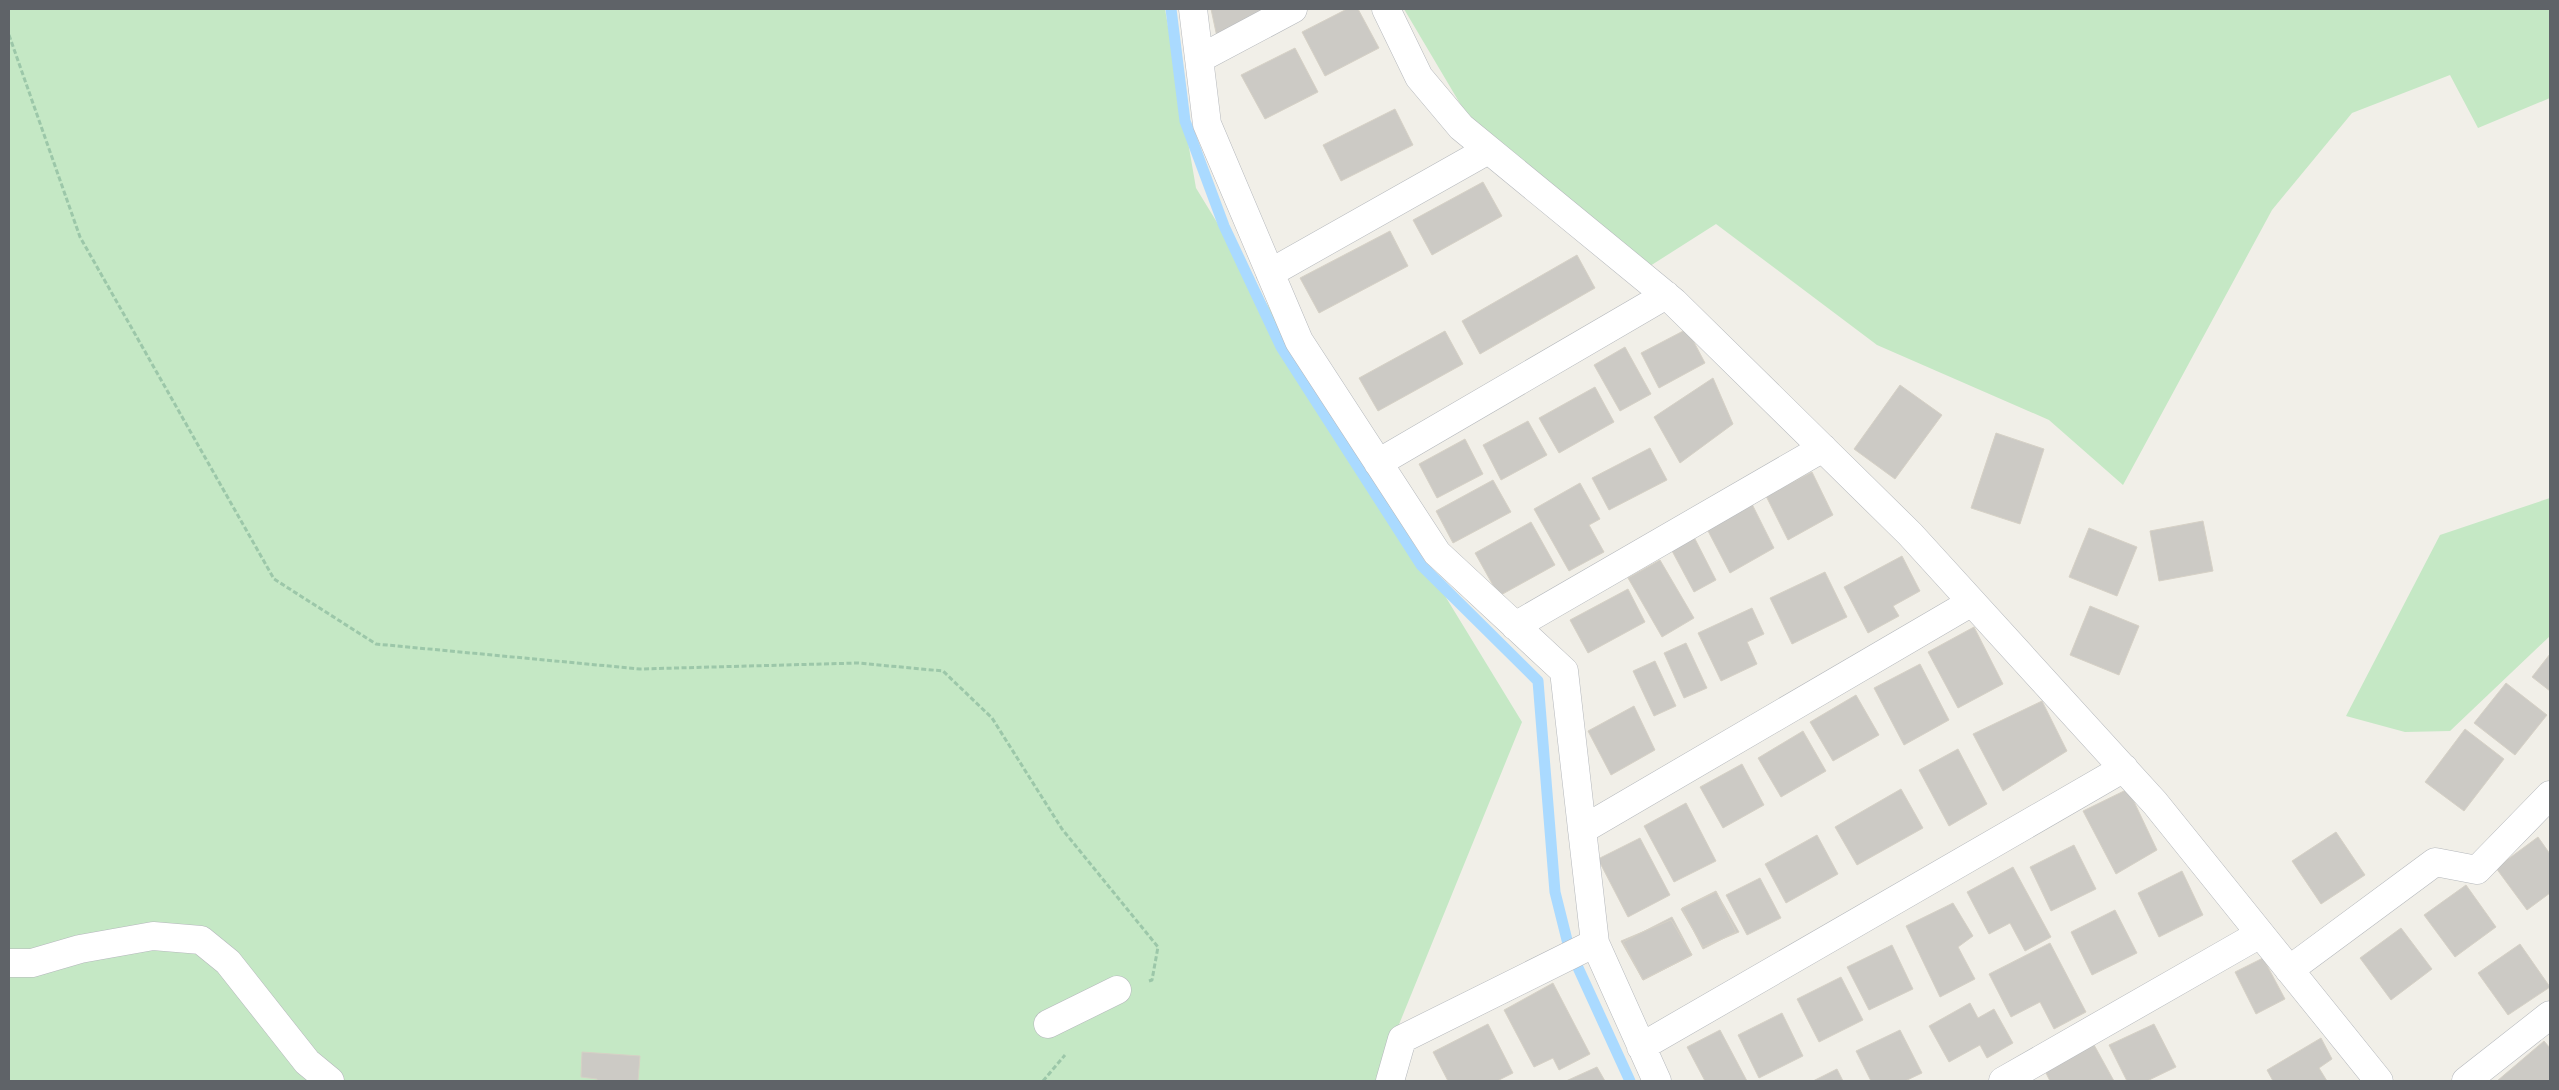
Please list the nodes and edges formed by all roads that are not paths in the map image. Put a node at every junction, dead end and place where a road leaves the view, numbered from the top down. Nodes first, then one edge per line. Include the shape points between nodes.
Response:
1 (1193, 9) edge
2 (1293, 9) edge
3 (1386, 9) edge
4 (1199, 59) junction
5 (1488, 150) junction
6 (1270, 273) junction
7 (1666, 295) junction
8 (1823, 448) junction
9 (1378, 463) junction
10 (1972, 602) junction
11 (1515, 626) junction
12 (2124, 768) junction
13 (2550, 795) edge
14 (1582, 830) junction
15 (2260, 934) junction
16 (1595, 943) junction
17 (9, 963) edge
18 (2289, 970) junction
19 (1117, 990) road end
20 (2550, 1015) edge
21 (1048, 1024) dead end
22 (1642, 1047) junction
23 (330, 1081) edge
24 (1390, 1081) edge
25 (1657, 1081) edge
26 (2003, 1081) edge
27 (2379, 1081) edge
28 (2466, 1081) edge

1 - 4 street
2 - 4 street
3 - 5 street via 1419,77 1461,127
4 - 6 street via 1207,124
5 - 6 street
5 - 7 street
6 - 9 street via 1299,341
7 - 8 street
7 - 9 street
8 - 10 street via 1910,534
8 - 11 street
9 - 11 street via 1437,553
10 - 12 street
10 - 14 street
11 - 14 street via 1564,671
12 - 15 street
12 - 22 street
13 - 18 street via 2476,870 2435,862
14 - 16 street
15 - 18 street
15 - 26 street
16 - 22 street
16 - 24 street via 1402,1039
17 - 23 street via 32,963 80,949 152,936 202,940 228,962 308,1062
18 - 27 street
19 - 21 street
20 - 28 street
22 - 25 street

